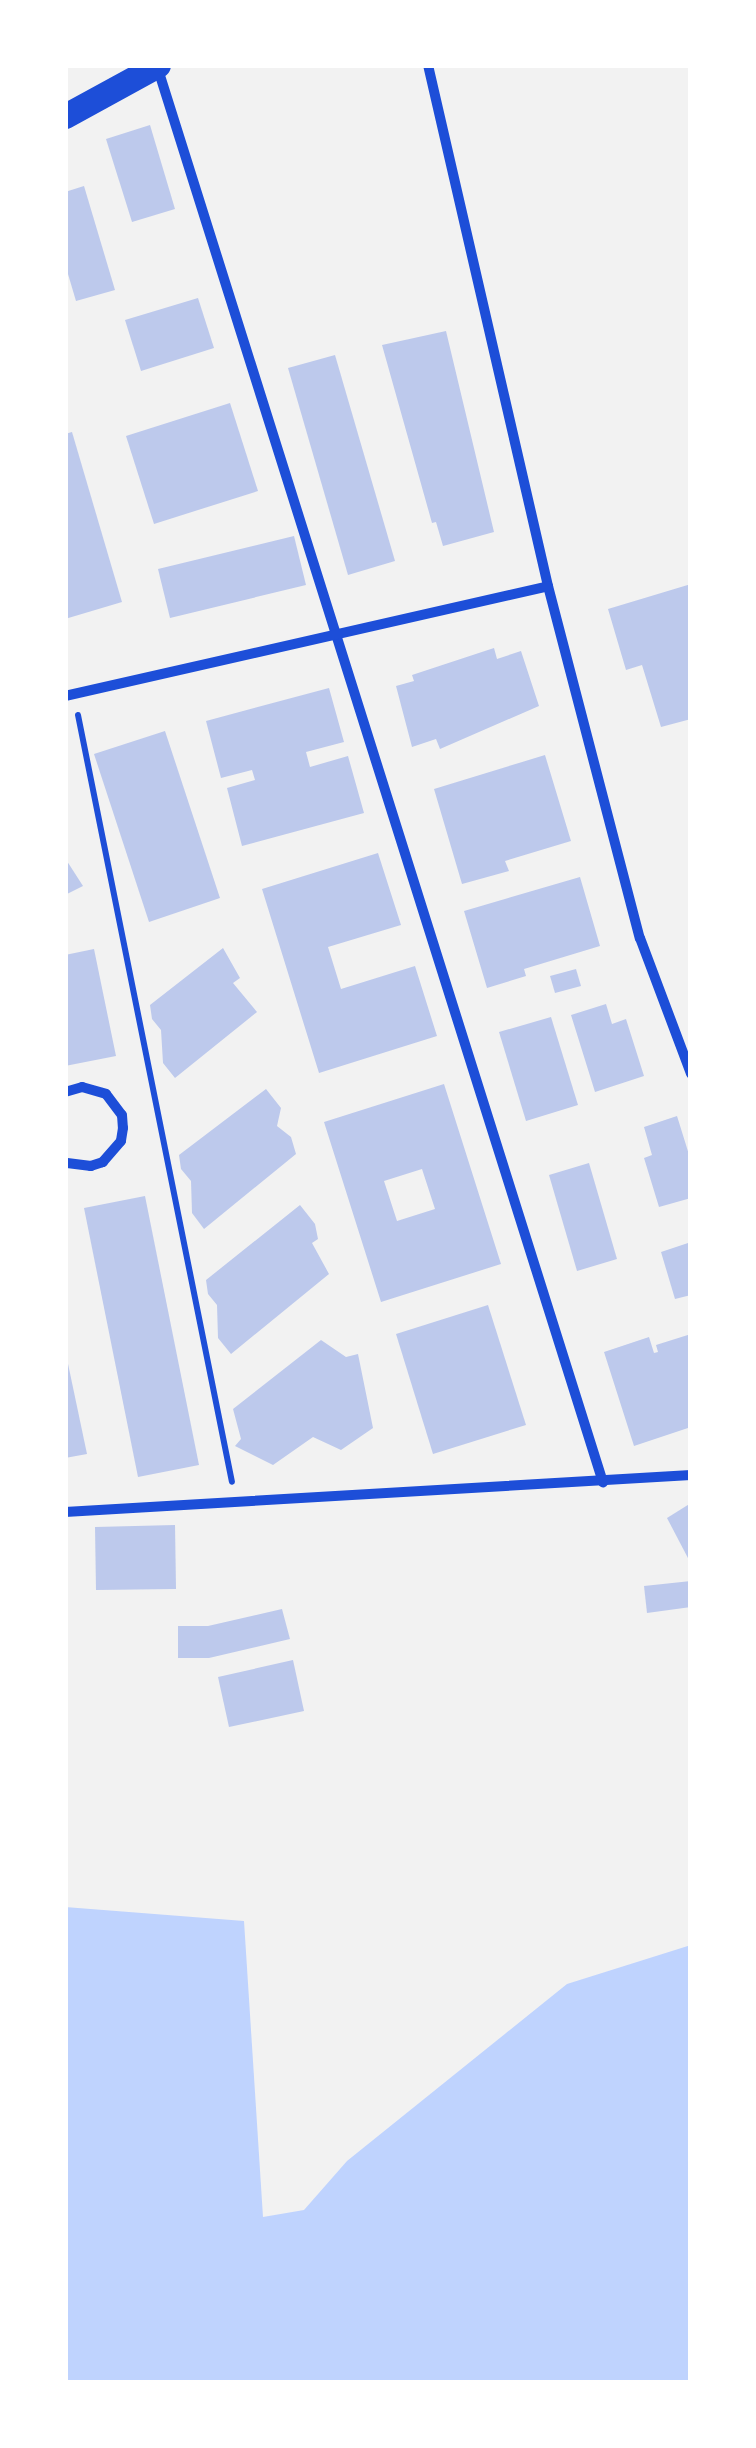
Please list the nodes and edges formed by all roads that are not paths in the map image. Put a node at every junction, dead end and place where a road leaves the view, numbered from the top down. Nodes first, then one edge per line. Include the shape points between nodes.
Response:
1 (158, 65) edge
2 (428, 65) edge
3 (65, 116) edge
4 (548, 586) junction
5 (337, 634) junction
6 (70, 695) edge
7 (691, 1074) edge
8 (65, 1092) edge
9 (65, 1163) edge
10 (691, 1475) edge
11 (603, 1482) junction
12 (65, 1512) edge

1 - 3 main road
1 - 5 street
2 - 4 street
4 - 5 street
4 - 7 street via 640,938
5 - 6 street
5 - 11 street
8 - 9 street via 82,1087 106,1094 124,1128 104,1162
10 - 11 street
11 - 12 street

